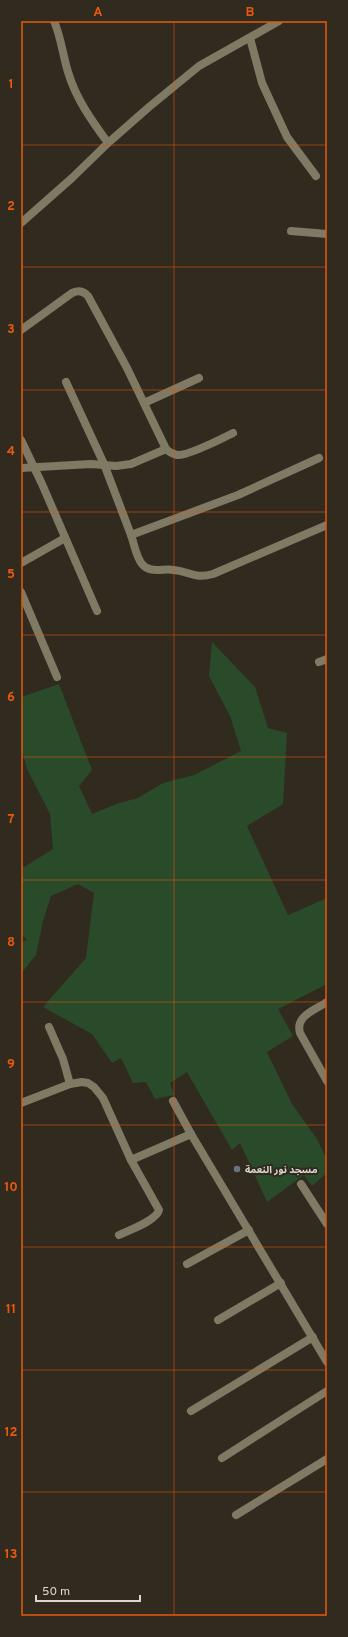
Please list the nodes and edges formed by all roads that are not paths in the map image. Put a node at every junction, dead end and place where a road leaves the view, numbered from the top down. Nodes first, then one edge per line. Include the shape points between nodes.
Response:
1 (54, 21) edge
2 (279, 21) edge
3 (250, 38) junction
4 (108, 143) junction
5 (316, 176) dead end
6 (21, 223) edge
7 (291, 231) dead end
8 (327, 234) edge
9 (21, 330) edge
10 (199, 378) dead end
11 (66, 382) dead end
12 (144, 403) junction
13 (233, 433) dead end
14 (21, 440) edge
15 (166, 448) junction
16 (319, 458) dead end
17 (104, 464) junction
18 (21, 468) edge
19 (35, 468) junction
20 (327, 525) edge
21 (131, 535) junction
22 (65, 538) junction
23 (21, 563) edge
24 (21, 592) edge
25 (97, 611) dead end
26 (327, 659) edge
27 (319, 662) dead end
28 (57, 677) dead end
29 (327, 1002) edge
30 (49, 1027) dead end
31 (327, 1081) edge
32 (70, 1084) junction
33 (173, 1101) dead end
34 (21, 1103) edge
35 (192, 1134) junction
36 (131, 1160) junction
37 (301, 1184) dead end
38 (327, 1224) edge
39 (249, 1230) junction
40 (119, 1235) dead end
41 (187, 1264) dead end
42 (282, 1283) junction
43 (218, 1320) dead end
44 (313, 1337) junction
45 (327, 1362) edge
46 (327, 1391) edge
47 (191, 1411) dead end
48 (222, 1458) dead end
49 (327, 1459) edge
50 (236, 1515) dead end

1 - 4 street via 68,73 76,92 89,117
2 - 3 street
3 - 4 street via 200,66
3 - 5 street via 262,84 287,137
4 - 6 street
7 - 8 street
9 - 12 street via 72,293 85,293
10 - 12 street
11 - 17 street
12 - 15 street
13 - 15 street via 182,455 170,453
14 - 19 street
15 - 17 street via 131,464
16 - 21 street via 238,495
17 - 19 street
17 - 21 street
18 - 19 street
19 - 22 street
20 - 21 street via 204,576 173,569 147,568 141,563
22 - 23 street
22 - 25 street
24 - 28 street
26 - 27 street
29 - 31 street via 306,1015 300,1021 299,1027
30 - 32 street via 63,1059
32 - 34 street
32 - 36 street via 88,1083 100,1092
33 - 35 street
35 - 36 street
35 - 39 street
36 - 40 street via 159,1210 153,1219
37 - 38 street
39 - 41 street
39 - 42 street
42 - 43 street
42 - 44 street
44 - 45 street
44 - 47 street
46 - 48 street
49 - 50 street

